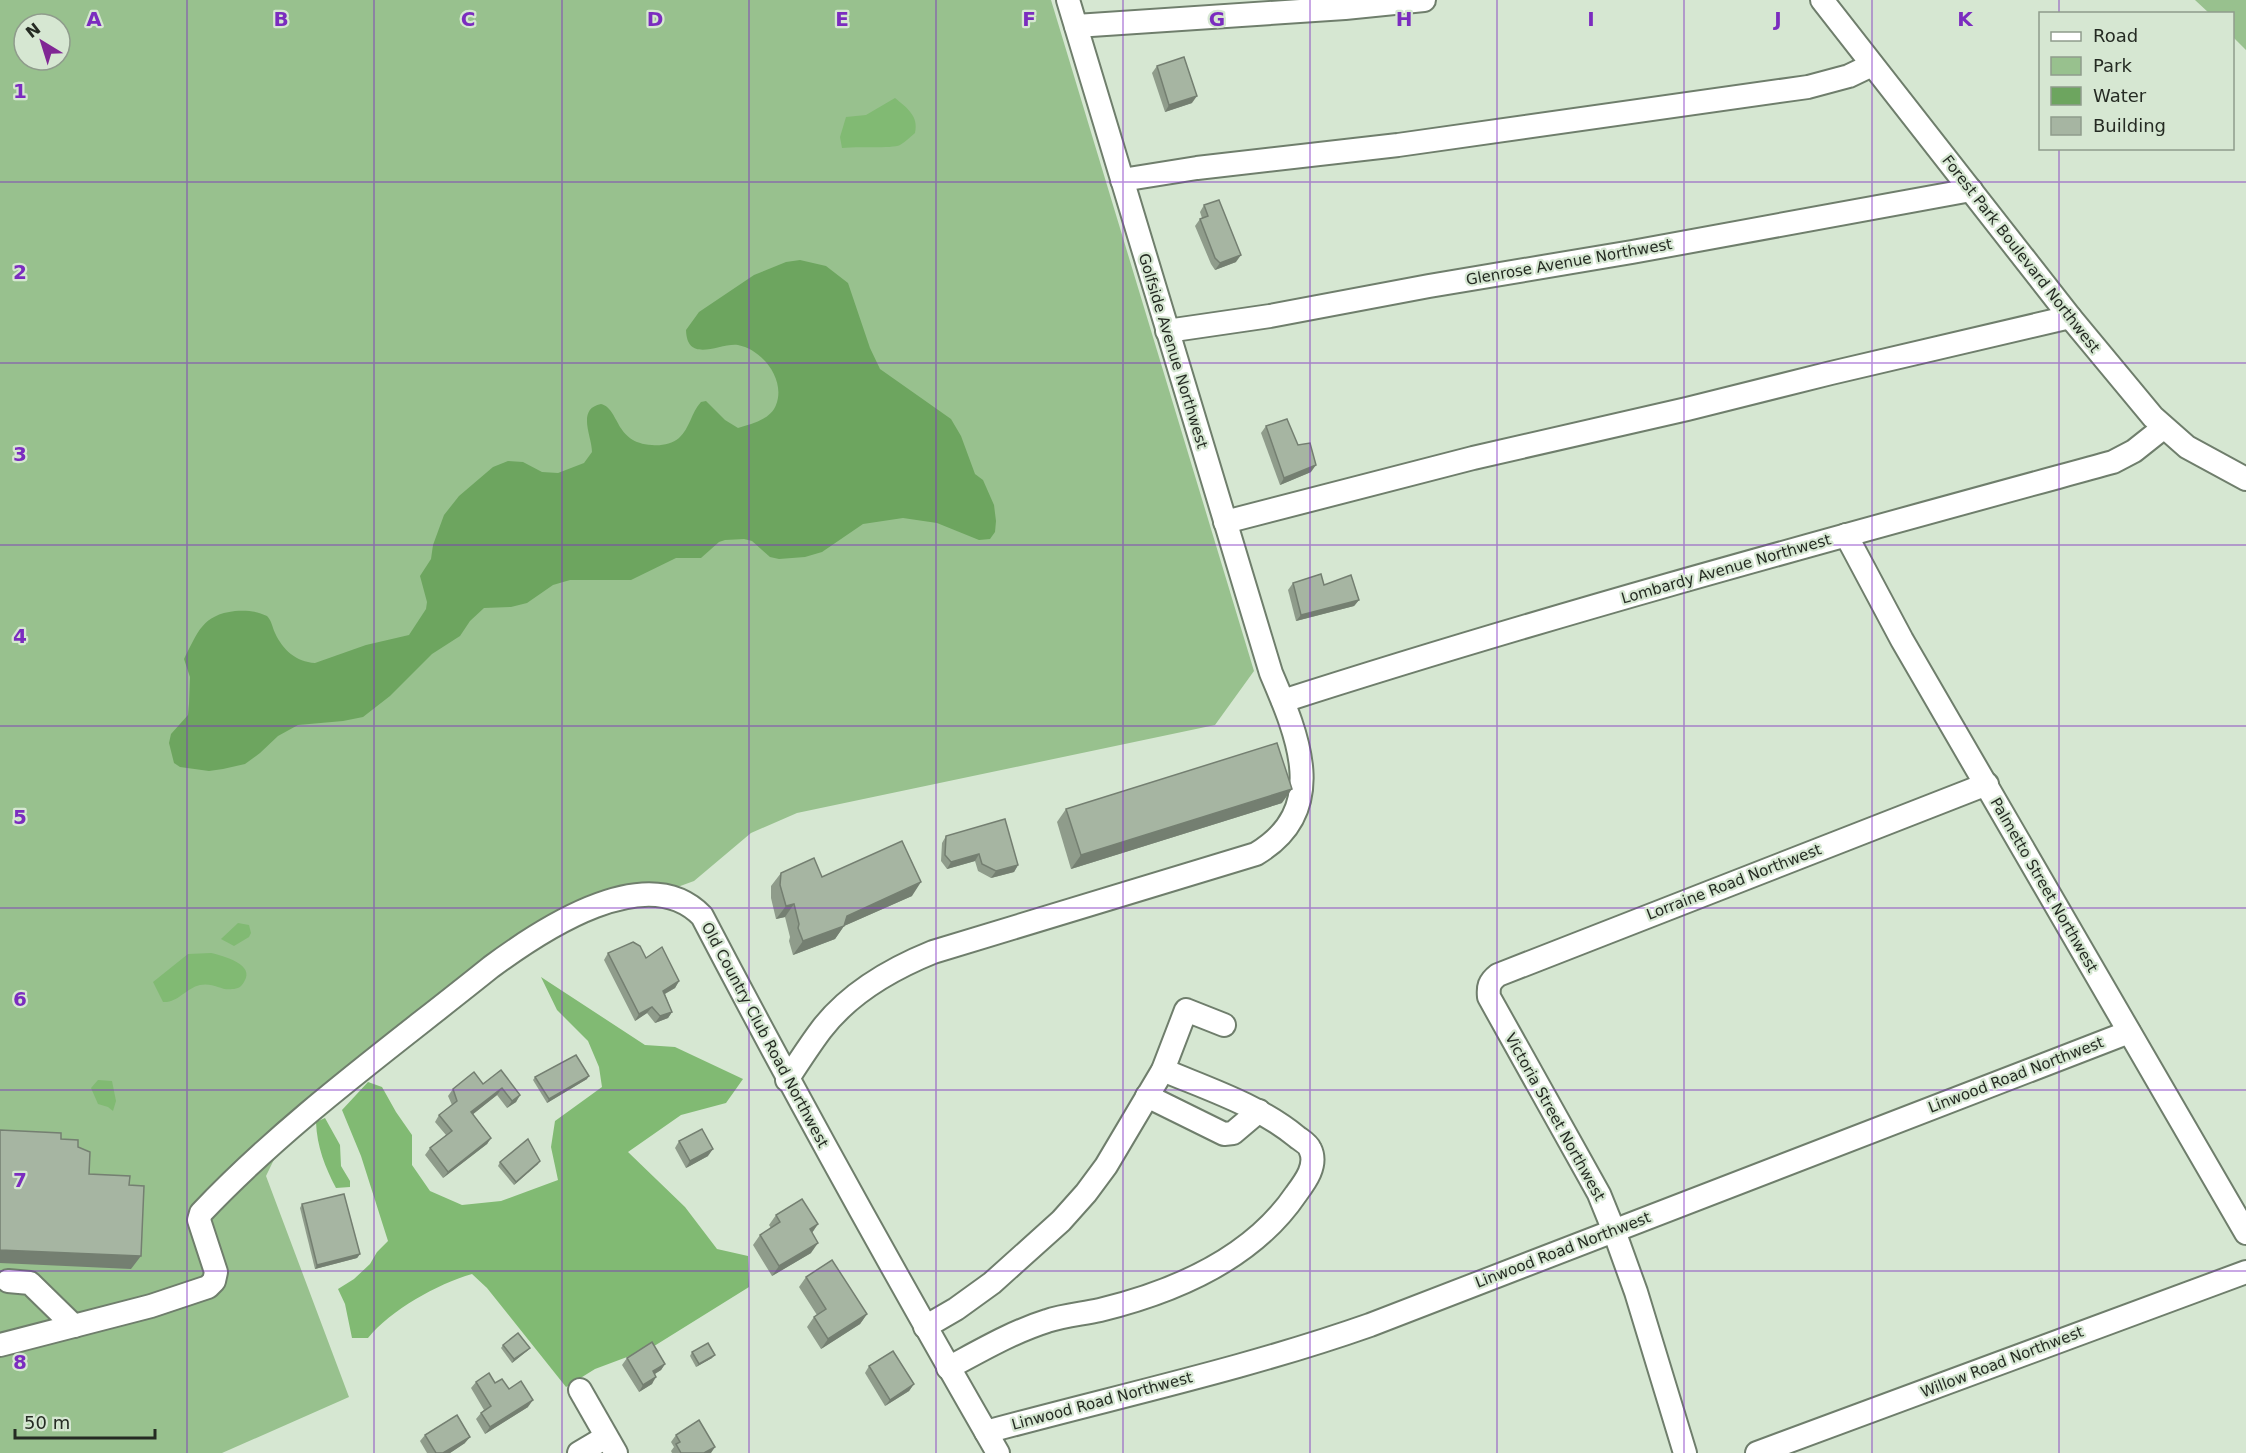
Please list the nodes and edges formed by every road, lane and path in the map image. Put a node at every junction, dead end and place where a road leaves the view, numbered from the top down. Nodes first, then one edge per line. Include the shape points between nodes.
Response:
1 (1068, 0) edge
2 (1424, 0) edge
3 (1822, 0) edge
4 (1076, 26) junction
5 (1872, 65) junction
6 (1122, 180) junction
7 (1971, 190) junction
8 (2070, 316) junction
9 (1167, 331) junction
10 (2163, 428) junction
11 (2246, 479) edge
12 (1225, 522) junction
13 (1846, 535) junction
14 (1283, 701) junction
15 (1987, 784) junction
16 (1488, 987) joint
17 (1224, 1025) dead end
18 (2129, 1032) junction
19 (1162, 1070) junction
20 (787, 1080) junction
21 (1147, 1096) junction
22 (1259, 1111) junction
23 (1614, 1231) junction
24 (2246, 1232) edge
25 (2246, 1272) edge
26 (8, 1281) dead end
27 (74, 1326) junction
28 (925, 1327) junction
29 (0, 1345) edge
30 (948, 1368) junction
31 (580, 1390) dead end
32 (986, 1432) junction
33 (611, 1445) edge
34 (579, 1453) edge
35 (998, 1453) edge
36 (1685, 1453) edge
37 (1757, 1453) edge

1 - 4 street, Golfside Avenue Northwest
2 - 4 street
3 - 5 street, Forest Park Boulevard Northwest
4 - 6 street, Golfside Avenue Northwest
5 - 6 street via 1808,87
5 - 7 street, Forest Park Boulevard Northwest
6 - 9 street, Golfside Avenue Northwest
7 - 8 street, Forest Park Boulevard Northwest
7 - 9 street, Glenrose Avenue Northwest via 1270,316
8 - 10 street, Forest Park Boulevard Northwest
8 - 12 street via 1473,458
9 - 12 street, Golfside Avenue Northwest
10 - 11 street, Forest Park Boulevard Northwest via 2187,447
10 - 13 street, Lombardy Avenue Northwest via 2134,452 2113,462
12 - 14 street, Golfside Avenue Northwest
13 - 14 street, Lombardy Avenue Northwest
13 - 15 street, Palmetto Street Northwest via 1902,640
14 - 20 street, Golfside Avenue Northwest via 1298,743 1301,798 1286,831 1272,844 1256,854 905,963 843,1005 821,1029
15 - 16 street, Lorraine Road Northwest via 1498,975
15 - 18 street, Palmetto Street Northwest
16 - 23 street, Victoria Street Northwest via 1489,997 1599,1194
17 - 19 street via 1186,1010
18 - 23 street, Linwood Road Northwest
18 - 24 street, Palmetto Street Northwest
19 - 21 street
19 - 22 street
20 - 27 street, Old Country Club Road Northwest via 702,916 680,899 665,895 625,897 572,916 516,948 240,1172 201,1213 199,1221 216,1272 208,1287
20 - 28 street, Old Country Club Road Northwest
21 - 22 street via 1224,1134 1233,1133
21 - 28 street via 1106,1166 1061,1221 992,1283
22 - 30 street via 1310,1147 1312,1158 1308,1176 1264,1233 1220,1264 1171,1286 1100,1310 1046,1321
23 - 32 street, Linwood Road Northwest via 1336,1337
23 - 36 street, Victoria Street Northwest
25 - 37 street, Willow Road Northwest
26 - 27 street via 30,1282
27 - 29 street
28 - 30 street, Old Country Club Road Northwest
30 - 32 street, Old Country Club Road Northwest
31 - 33 street
32 - 35 street, Old Country Club Road Northwest
33 - 34 street

